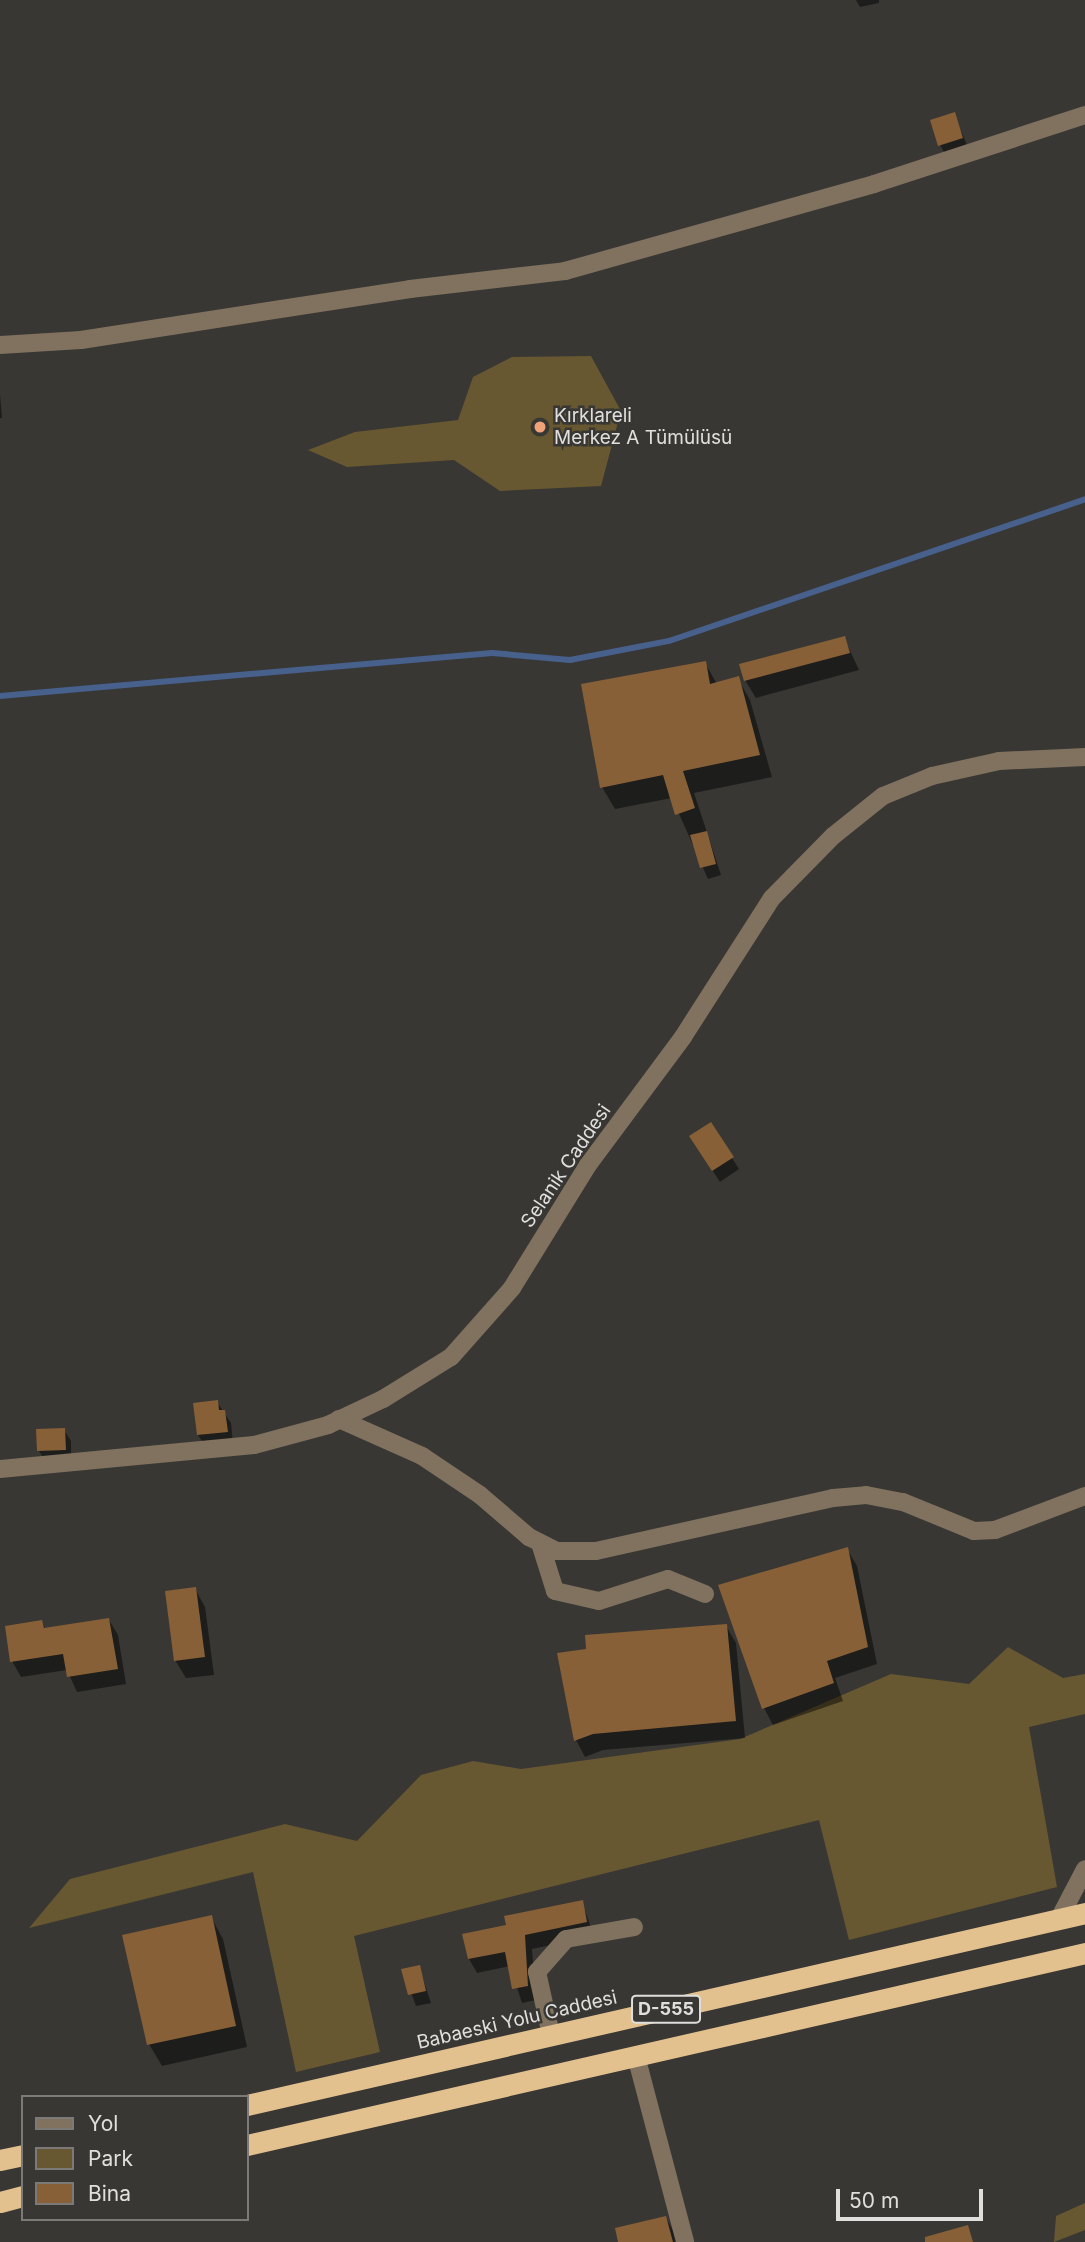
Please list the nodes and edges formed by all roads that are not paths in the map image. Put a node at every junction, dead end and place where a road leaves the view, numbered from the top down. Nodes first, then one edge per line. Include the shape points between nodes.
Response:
1 (1085, 115) edge
2 (0, 345) edge
3 (1085, 757) edge
4 (339, 1419) junction
5 (0, 1469) edge
6 (1085, 1496) edge
7 (540, 1543) junction
8 (705, 1594) dead end
9 (1085, 1869) edge
10 (1085, 1913) edge
11 (1059, 1919) junction
12 (634, 1927) dead end
13 (1084, 1954) edge
14 (551, 2035) junction
15 (636, 2056) junction
16 (248, 2105) edge
17 (248, 2145) edge
18 (21, 2155) edge
19 (0, 2160) edge
20 (21, 2197) edge
21 (0, 2202) edge
22 (685, 2242) edge

1 - 2 street via 874,184 565,271 410,289 95,338
3 - 4 street, Selanik Caddesi via 999,761 932,776 883,796 833,836 772,898 682,1037 588,1165 512,1288 451,1357 383,1399
4 - 5 street, Selanik Caddesi via 254,1445
4 - 7 street via 422,1456
6 - 7 street via 995,1530 974,1531 903,1502 866,1495 771,1510 596,1550 556,1551
7 - 8 street via 555,1591 599,1601 668,1579
9 - 11 street
10 - 11 highway, Babaeski Yolu Caddesi / D-555
11 - 14 highway, Babaeski Yolu Caddesi / D-555
12 - 14 street via 566,1939 537,1972
13 - 15 highway, D-555
14 - 16 highway, Babaeski Yolu Caddesi / D-555
15 - 17 highway, D-555
15 - 22 street
18 - 19 highway
20 - 21 highway

